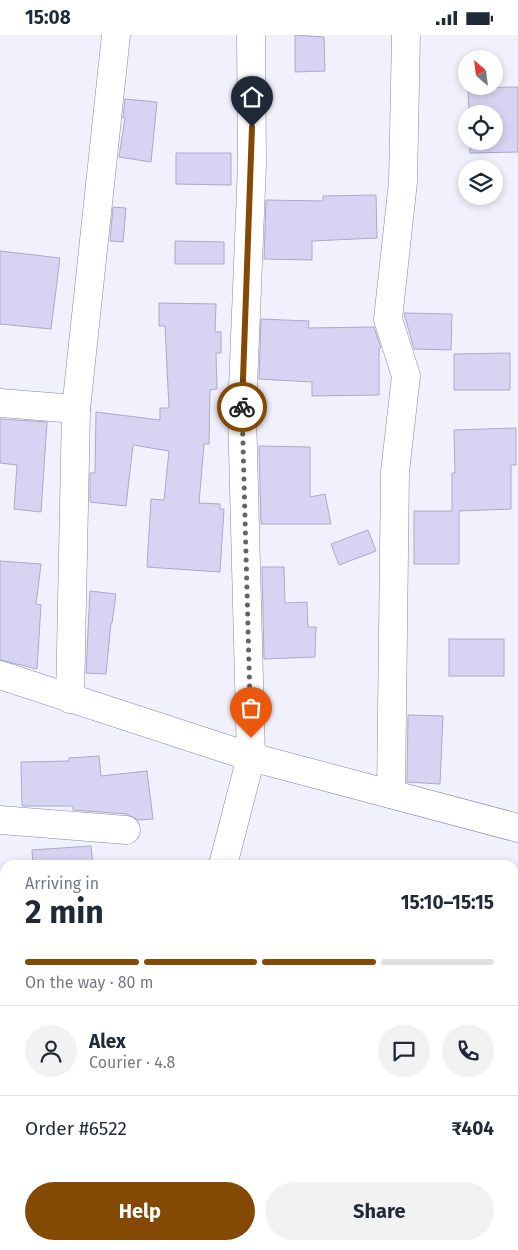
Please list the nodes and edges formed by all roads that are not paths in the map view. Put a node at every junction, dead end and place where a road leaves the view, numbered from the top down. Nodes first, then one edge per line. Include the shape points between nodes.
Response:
1 (116, 35) edge
2 (251, 35) edge
3 (406, 35) edge
4 (0, 403) edge
5 (76, 409) junction
6 (0, 675) edge
7 (70, 699) junction
8 (251, 757) junction
9 (390, 794) junction
10 (0, 820) edge
11 (517, 822) edge
12 (126, 830) dead end
13 (224, 860) edge

1 - 5 street
2 - 8 street via 252,164 242,412
3 - 9 street via 403,182 388,319 406,376 395,472
4 - 5 street
5 - 7 street
6 - 7 street
7 - 8 street
8 - 9 street
8 - 13 street
9 - 11 street
10 - 12 street

